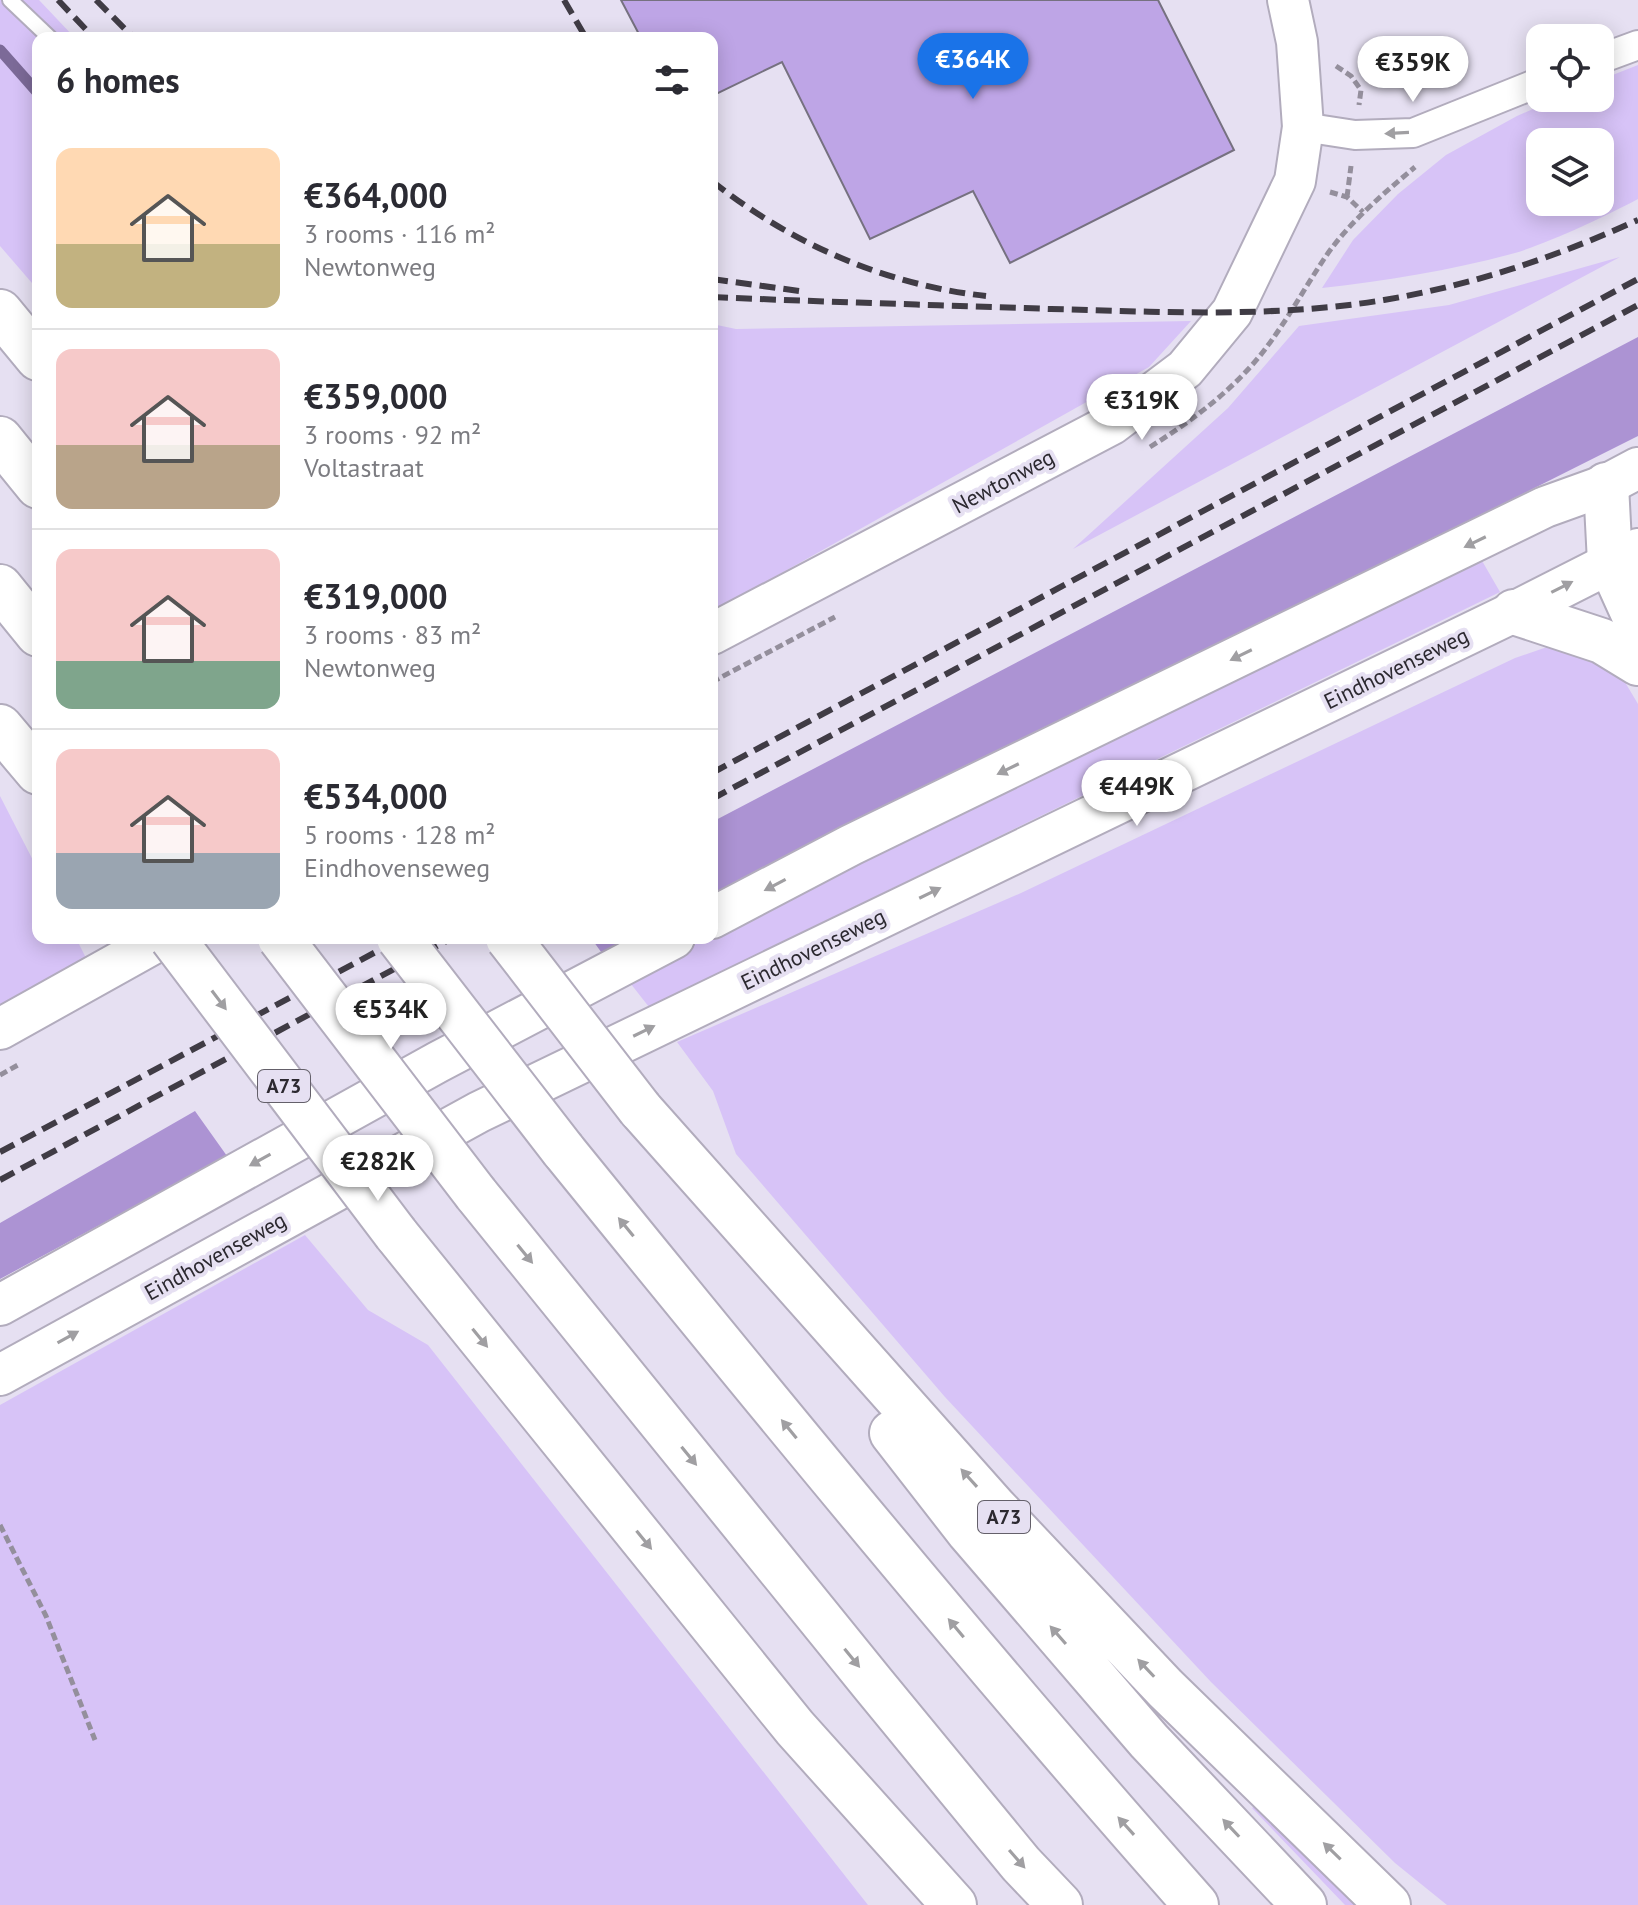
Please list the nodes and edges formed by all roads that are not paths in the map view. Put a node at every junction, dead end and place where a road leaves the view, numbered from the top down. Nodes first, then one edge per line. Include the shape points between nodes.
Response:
1 (10, 0) edge
2 (1288, 0) edge
3 (44, 32) edge
4 (1638, 45) edge
5 (1614, 54) edge
6 (1526, 88) edge
7 (1303, 127) junction
8 (0, 312) edge
9 (32, 351) edge
10 (0, 439) edge
11 (1622, 477) edge
12 (32, 479) edge
13 (1638, 518) edge
14 (1624, 555) edge
15 (0, 587) edge
16 (1514, 612) junction
17 (1638, 624) edge
18 (32, 627) edge
19 (718, 631) edge
20 (1638, 663) edge
21 (0, 727) edge
22 (32, 765) edge
23 (718, 915) edge
24 (152, 944) edge
25 (177, 944) edge
26 (285, 944) edge
27 (404, 944) edge
28 (513, 944) edge
29 (663, 944) edge
30 (0, 1029) edge
31 (640, 1109) junction
32 (0, 1305) edge
33 (0, 1375) edge
34 (795, 1728) junction
35 (916, 1905) edge
36 (954, 1905) edge
37 (1060, 1905) edge
38 (1196, 1905) edge
39 (1304, 1905) edge
40 (1388, 1905) edge

1 - 3 lane
2 - 7 main road, Newtonweg via 1297,42
4 - 5 street
6 -> 7 street via 1413,133 1355,135
7 - 19 main road, Newtonweg via 1295,181 1260,255 1232,312 1185,369 1112,424
8 - 9 highway
10 - 12 highway
11 - 13 highway
11 - 14 highway
11 -> 23 main road via 1545,507
16 -> 14 main road, Eindhovenseweg
14 - 17 highway
15 - 18 highway
16 - 20 highway via 1602,641
33 -> 16 main road, Eindhovenseweg via 479,1112
21 - 22 highway
24 - 30 main road
25 -> 34 highway, A73, bridge via 396,1234
26 -> 37 highway, bridge via 476,1194 1021,1864
38 -> 27 highway, bridge via 848,1501
28 - 31 highway, A73, bridge
29 -> 32 main road
39 -> 31 highway, A73 via 1149,1741 969,1532
40 -> 31 highway, A73 via 1165,1688 1015,1530
34 - 35 highway, A73
34 - 36 highway, A73

